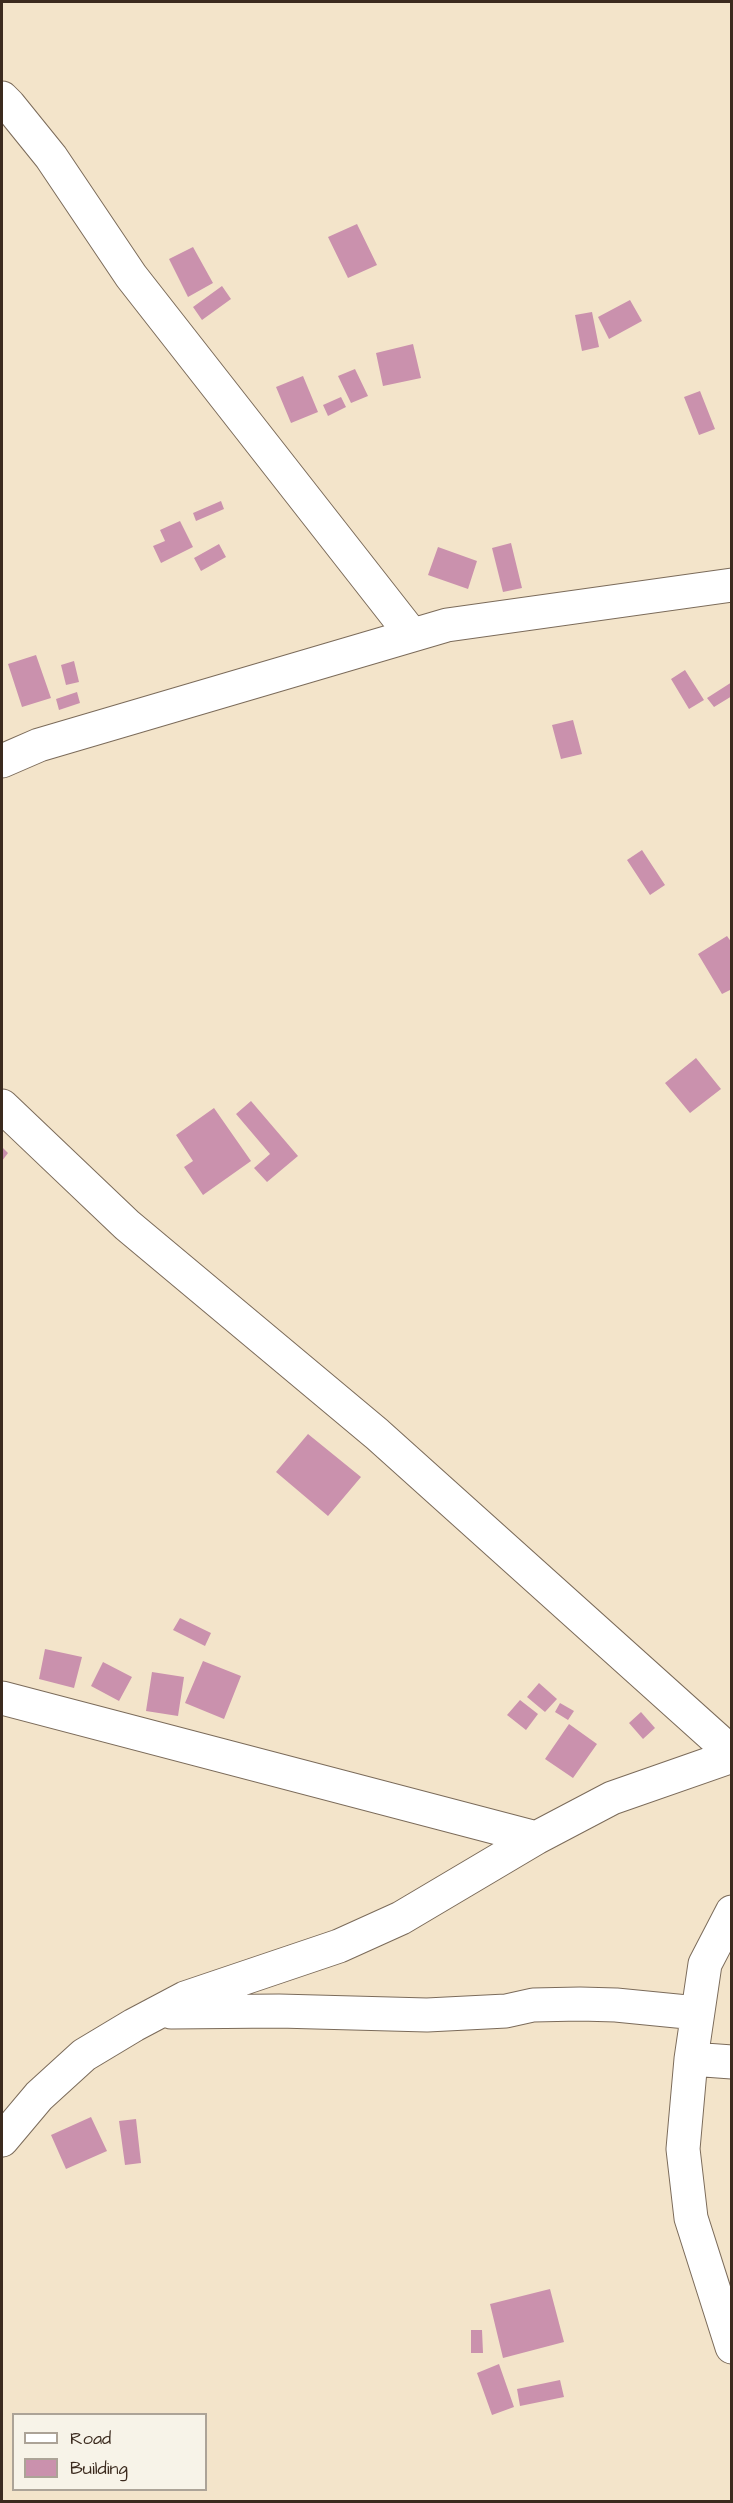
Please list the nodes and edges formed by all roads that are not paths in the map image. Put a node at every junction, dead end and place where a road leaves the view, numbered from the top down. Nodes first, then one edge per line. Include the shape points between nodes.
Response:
1 (2, 98) edge
2 (732, 585) edge
3 (412, 635) junction
4 (2, 761) edge
5 (2, 1107) edge
6 (2, 1698) edge
7 (732, 1754) edge
8 (536, 1838) junction
9 (732, 1912) edge
10 (157, 2013) junction
11 (697, 2013) junction
12 (691, 2059) junction
13 (732, 2062) edge
14 (2, 2140) edge
15 (732, 2347) edge

1 - 3 street via 51,157 138,285
2 - 3 street via 447,625
3 - 4 street via 39,745
5 - 7 street via 127,1225 377,1434
6 - 8 street
7 - 8 street via 612,1798
8 - 10 street via 401,1918 339,1946 185,1998
9 - 11 street via 705,1964
10 - 11 street via 427,2015 580,2004
10 - 14 street via 84,2055 39,2096
11 - 12 street
12 - 13 street
12 - 15 street via 683,2149 691,2218

